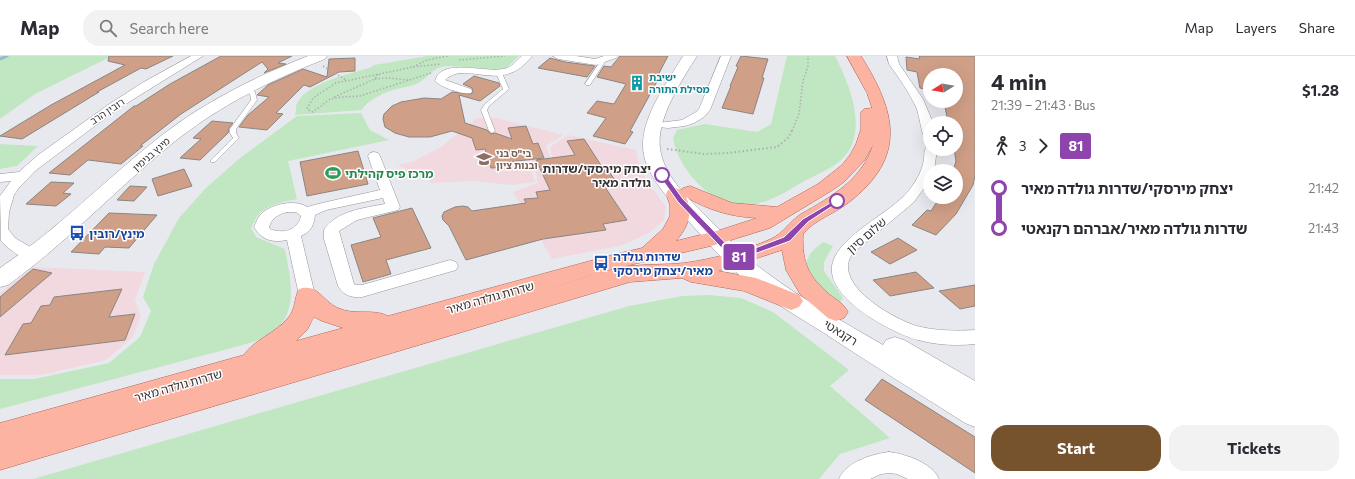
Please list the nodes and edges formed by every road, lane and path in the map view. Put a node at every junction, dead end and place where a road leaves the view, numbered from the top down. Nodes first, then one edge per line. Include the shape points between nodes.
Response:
1 (7, 56) edge
2 (198, 56) edge
3 (320, 56) edge
4 (448, 56) edge
5 (527, 56) edge
6 (558, 56) edge
7 (690, 56) edge
8 (726, 56) edge
9 (808, 56) edge
10 (844, 56) edge
11 (854, 56) edge
12 (892, 56) edge
13 (576, 57) edge
14 (608, 58) edge
15 (0, 59) edge
16 (413, 68) dead end
17 (447, 72) junction
18 (498, 72) junction
19 (375, 79) junction
20 (410, 80) junction
21 (588, 84) dead end
22 (247, 89) junction
23 (467, 91) dead end
24 (328, 100) junction
25 (926, 116) edge
26 (662, 117) junction
27 (492, 131) dead end
28 (666, 149) junction
29 (374, 156) dead end
30 (930, 156) edge
31 (213, 161) dead end
32 (24, 175) junction
33 (0, 178) edge
34 (388, 193) junction
35 (683, 193) junction
36 (782, 211) junction
37 (306, 213) junction
38 (293, 234) junction
39 (793, 234) junction
40 (723, 235) junction
41 (649, 253) junction
42 (743, 255) junction
43 (33, 256) junction
44 (450, 266) dead end
45 (674, 272) junction
46 (0, 279) edge
47 (307, 295) junction
48 (791, 301) junction
49 (836, 312) junction
50 (404, 321) junction
51 (975, 337) edge
52 (224, 372) junction
53 (975, 395) edge
54 (975, 414) edge
55 (0, 436) edge
56 (0, 456) edge
57 (850, 479) edge
58 (928, 479) edge

1 - 15 path
2 - 32 street, רובין הרב via 103,113 39,160
3 - 22 street, מינץ בנימין via 293,66
4 - 16 path via 427,60
5 - 18 street via 513,69
6 - 13 street
7 - 26 street
8 - 26 street via 699,117 682,124
9 - 28 path via 799,114 789,137 777,147 704,154
10 - 36 main road, שדרות גולדה מאיר via 866,98 870,121 865,144 854,164 841,176 824,189
11 - 39 main road, שדרות גולדה מאיר via 870,82 879,104 883,126 881,149 860,183 831,206 806,220
12 - 25 street via 894,64 922,104
13 - 14 street via 596,62
14 - 21 lane
17 - 18 street via 456,69 480,73
17 - 20 path via 430,73
17 - 23 street via 440,81
18 - 27 lane via 506,89 484,110
19 - 20 path
19 - 24 path
19 - 24 path via 378,74 336,83 313,98 307,109 313,112
20 - 24 path via 360,96
22 - 31 lane via 253,93 254,100 233,129 236,138
22 - 43 street, מינץ בנימין via 210,110 168,139
26 - 28 street
26 - 35 street via 654,124 651,148 659,170
28 - 35 street
29 - 34 street
30 - 51 street, שלום סיון via 925,178 916,191 848,249 841,261 840,275 868,307 910,331 954,339
32 - 33 street
32 - 43 street, רובין הרב via 6,196 2,208 1,230 7,239
34 - 37 street via 322,207
34 - 44 street via 392,207 349,217 331,230 346,286 355,292 362,291
35 - 36 main road via 745,213
35 - 40 street, רקנאטי
35 - 41 main road via 676,226 670,235
36 - 40 main road, שדרות גולדה מאיר via 763,223
37 - 38 street via 308,220 304,227
37 - 38 street via 299,208 280,209 266,216 261,223 261,228 269,236
38 - 47 street
39 - 42 main road, שדרות גולדה מאיר via 777,244
39 - 49 main road via 794,262 800,278 817,298
40 - 41 main road, שדרות גולדה מאיר
40 - 42 street, רקנאטי
41 - 50 main road, שדרות גולדה מאיר
42 - 45 main road, שדרות גולדה מאיר via 692,270
42 - 48 street, רקנאטי via 759,279
42 - 49 street, רקנאטי
43 - 46 street, מינץ בנימין
45 - 48 main road via 748,284
45 - 56 main road, שדרות גולדה מאיר via 641,272 621,276
47 - 50 main road via 317,308 334,317 361,322
47 - 52 main road via 306,308 302,316 286,336 261,353
48 - 54 street, רקנאטי
49 - 53 street, רקנאטי
50 - 52 main road, שדרות גולדה מאיר
52 - 55 main road, שדרות גולדה מאיר
57 - 58 street via 867,467 887,461 906,465

